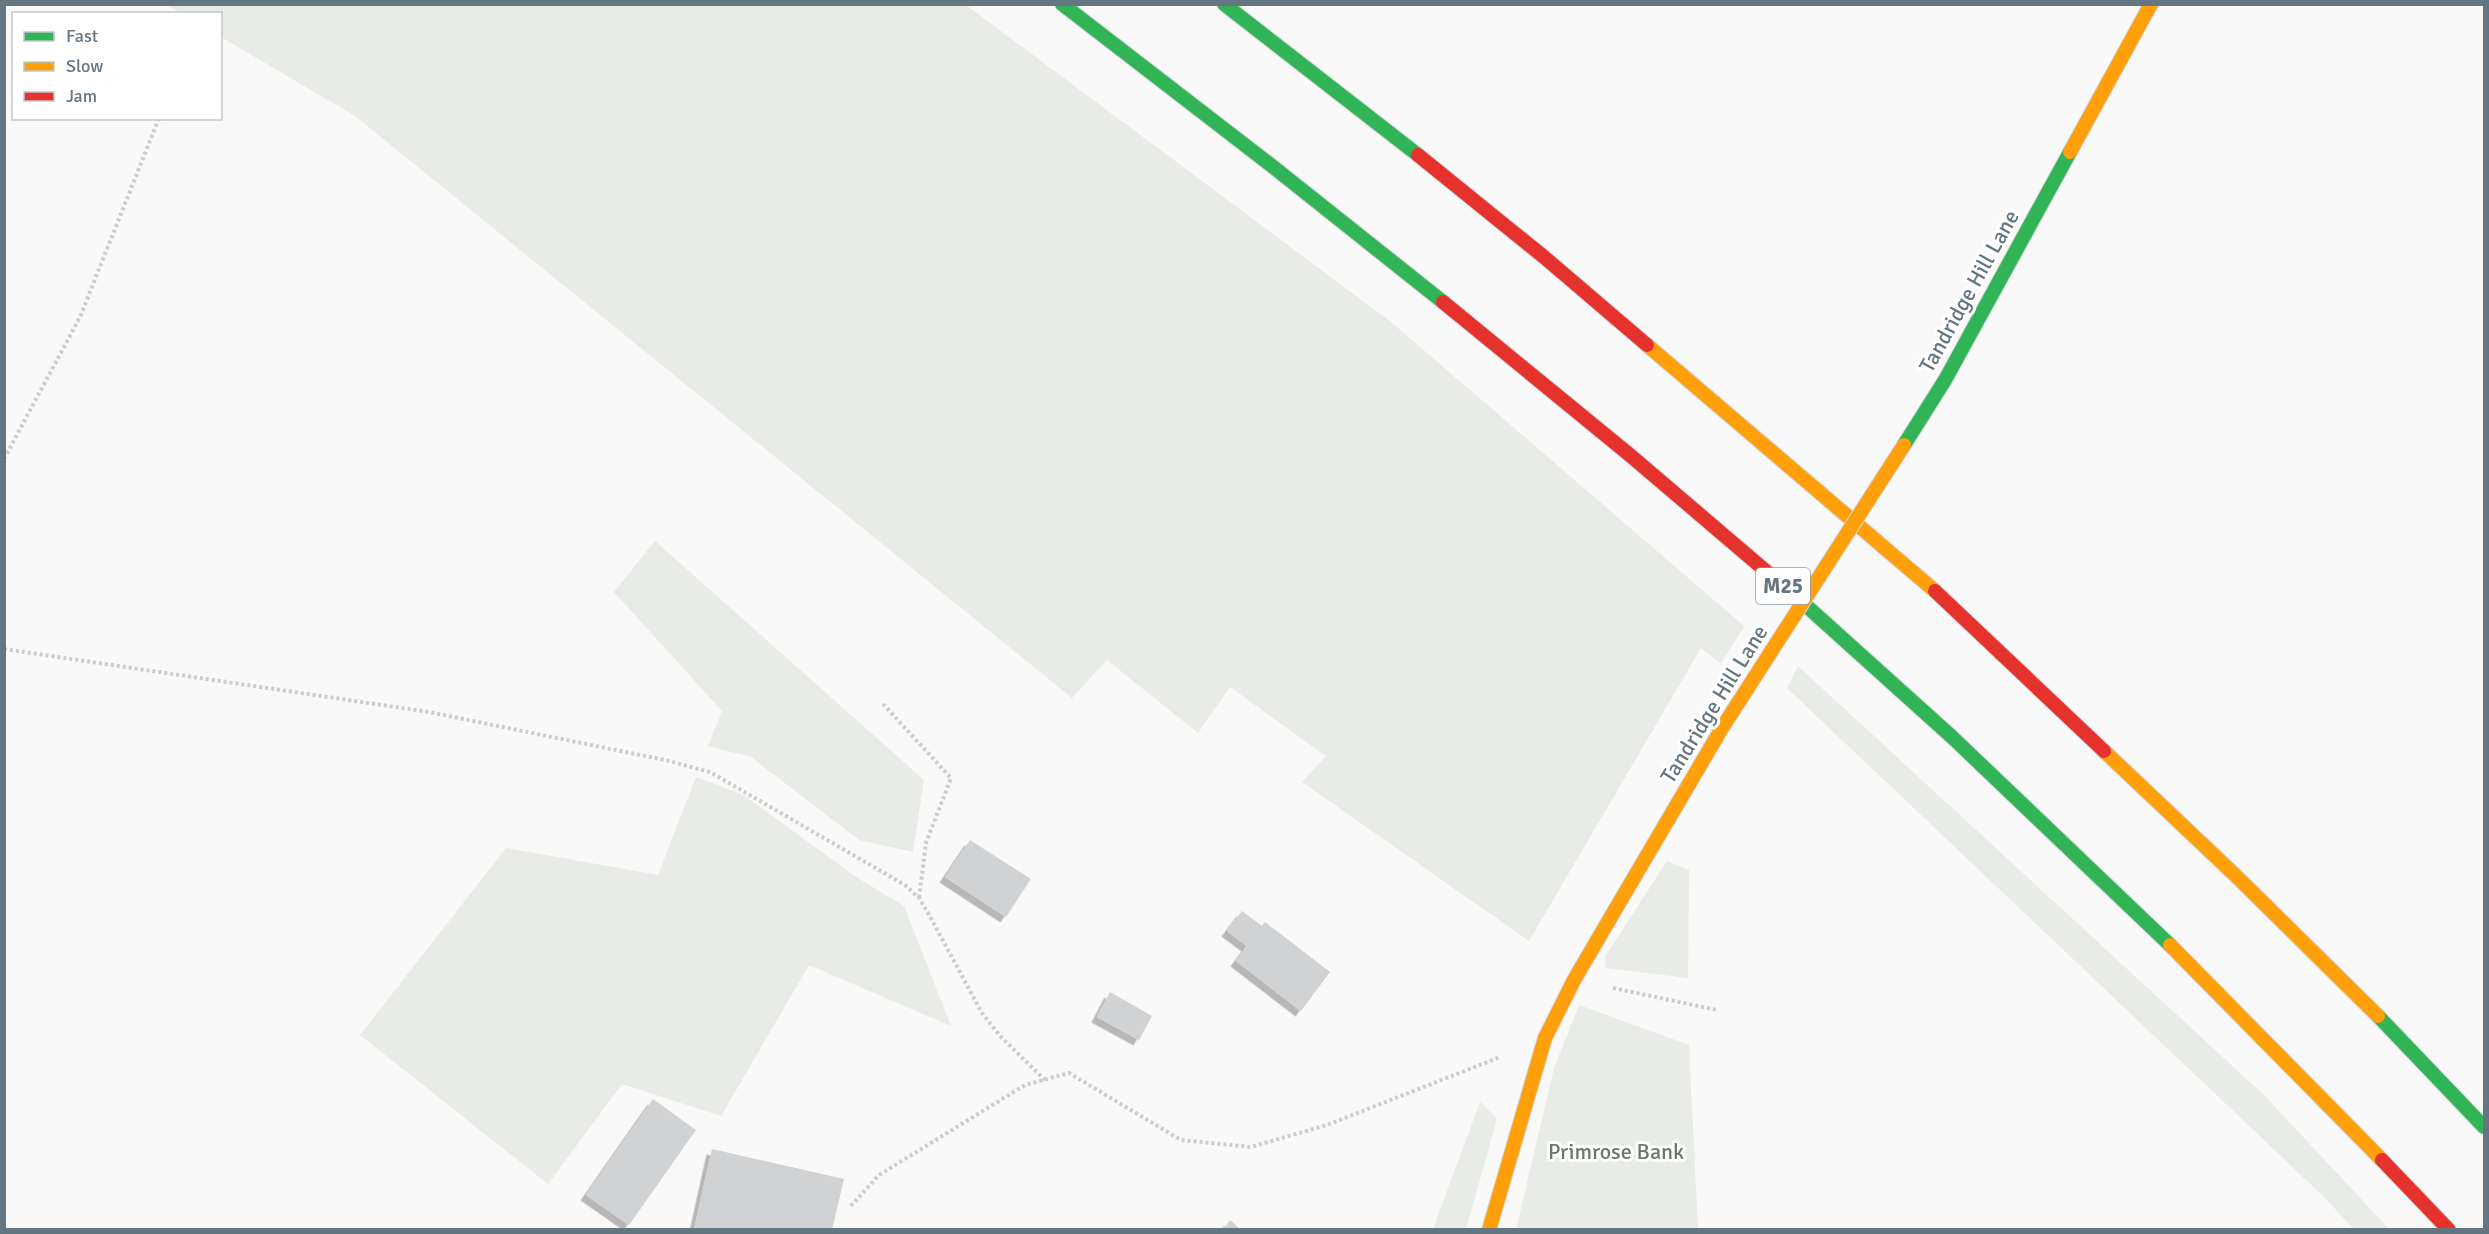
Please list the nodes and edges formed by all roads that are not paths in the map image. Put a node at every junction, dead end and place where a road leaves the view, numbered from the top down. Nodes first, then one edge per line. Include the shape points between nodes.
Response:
1 (1062, 4) edge
2 (1224, 4) edge
3 (2151, 4) edge
4 (2484, 1127) edge
5 (1489, 1230) edge
6 (2449, 1230) edge

1 - 6 main road, M25 via 1323,206 1695,508 2043,822 2184,959
2 - 4 main road via 1544,257 1945,600 2235,875
3 - 5 main road, Tandridge Hill Lane, bridge via 1945,380 1722,728 1574,980 1545,1038

